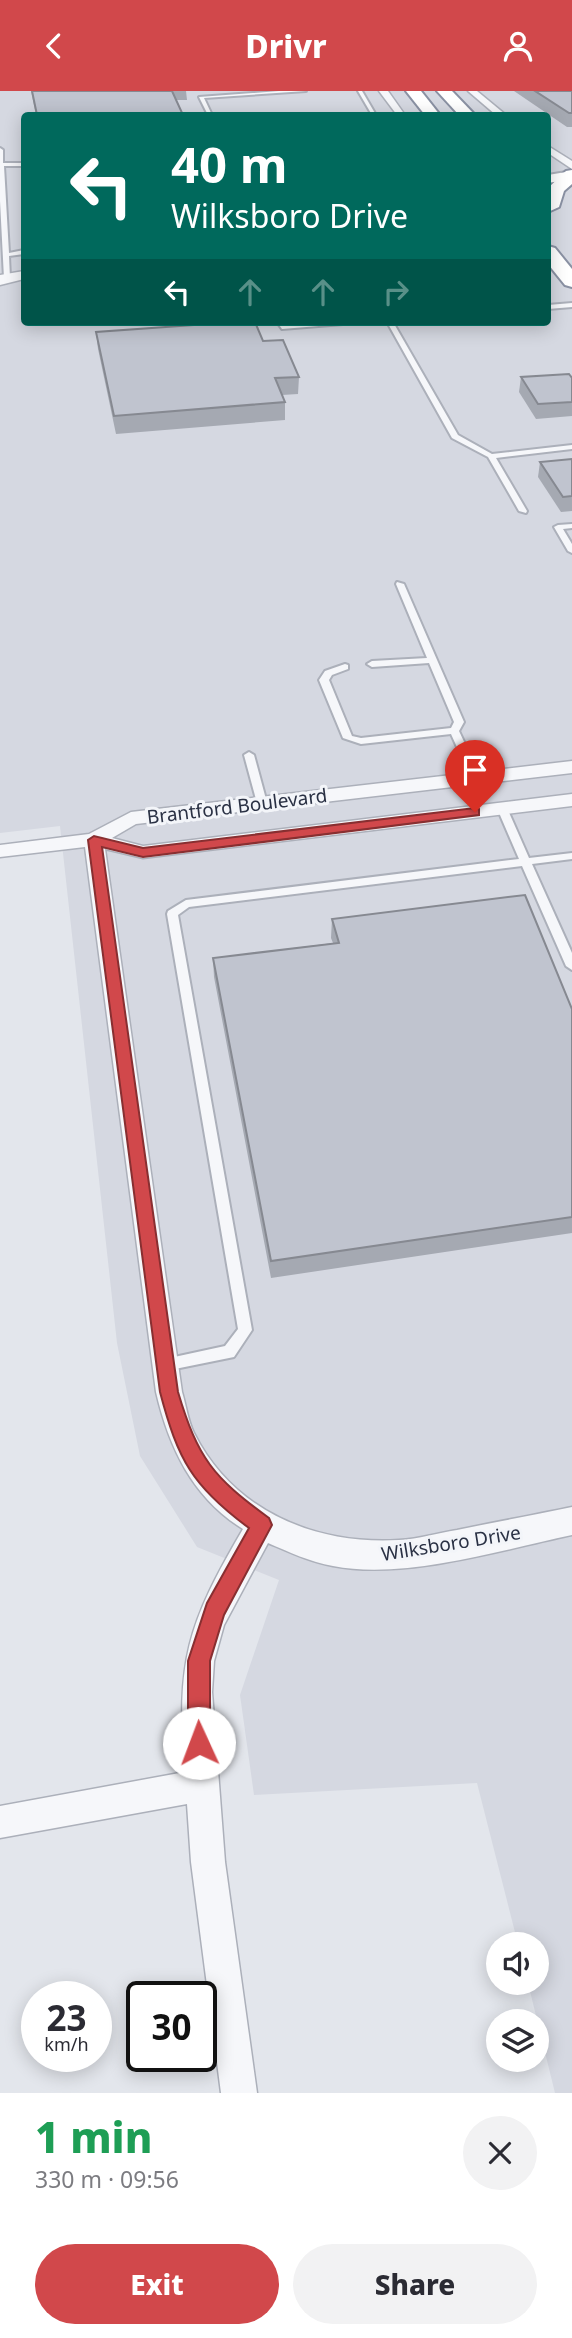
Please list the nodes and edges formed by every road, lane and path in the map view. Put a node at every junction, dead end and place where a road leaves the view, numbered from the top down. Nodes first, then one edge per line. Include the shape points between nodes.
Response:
1 (197, 91) edge
2 (304, 91) edge
3 (360, 91) edge
4 (383, 91) edge
5 (413, 91) edge
6 (444, 91) edge
7 (472, 91) edge
8 (265, 92) edge
9 (201, 97) junction
10 (208, 112) edge
11 (372, 112) edge
12 (399, 112) edge
13 (430, 112) edge
14 (464, 112) edge
15 (497, 112) edge
16 (0, 150) edge
17 (551, 152) edge
18 (21, 164) edge
19 (1, 165) edge
20 (551, 167) edge
21 (572, 171) edge
22 (551, 178) edge
23 (551, 200) edge
24 (551, 207) edge
25 (565, 223) dead end
26 (21, 252) edge
27 (6, 255) junction
28 (551, 256) edge
29 (21, 276) edge
30 (3, 279) edge
31 (572, 281) edge
32 (572, 305) edge
33 (551, 307) edge
34 (392, 326) edge
35 (572, 447) edge
36 (491, 456) junction
37 (523, 511) dead end
38 (572, 526) edge
39 (572, 551) edge
40 (400, 584) dead end
41 (432, 660) junction
42 (372, 664) dead end
43 (345, 667) dead end
44 (454, 731) junction
45 (249, 755) dead end
46 (572, 767) edge
47 (476, 778) junction
48 (572, 800) edge
49 (262, 803) junction
50 (502, 809) junction
51 (94, 840) junction
52 (0, 851) edge
53 (572, 856) edge
54 (526, 862) junction
55 (571, 963) edge
56 (165, 1365) junction
57 (572, 1521) edge
58 (262, 1525) junction
59 (202, 1785) junction
60 (0, 1822) edge
61 (239, 2093) edge

1 - 9 lane
2 - 8 lane
3 - 11 lane
4 - 12 street
5 - 13 highway
6 - 14 highway
7 - 15 street
8 - 9 lane
9 - 10 lane
16 - 19 lane
17 - 21 street
18 - 19 lane
19 - 27 lane
20 - 21 highway
21 - 22 main road
21 - 23 highway
24 - 25 highway
26 - 27 lane
27 - 30 lane
28 - 31 highway
29 - 30 street
32 - 33 lane
34 - 36 lane via 455,436
35 - 36 lane
36 - 37 lane
38 - 39 lane via 558,527
40 - 41 lane
41 - 42 lane
41 - 44 lane via 459,722
43 - 44 lane via 328,673 324,680 348,738 360,741
44 - 47 lane
45 - 49 lane
46 - 47 street, Brantford Boulevard
47 - 49 street, Brantford Boulevard
48 - 50 street, Brantford Boulevard
49 - 51 street, Brantford Boulevard via 131,818
50 - 51 street, Brantford Boulevard via 143,852
50 - 54 lane
51 - 52 street
51 - 56 street, Wilksboro Drive
53 - 54 lane
54 - 55 lane
54 - 56 lane via 186,904 172,914 244,1330 229,1352
56 - 58 street, Wilksboro Drive via 182,1437 196,1464 222,1496
57 - 58 street, Wilksboro Drive via 400,1555 354,1556 305,1545
58 - 59 street via 214,1611 199,1661
59 - 60 street
59 - 61 street

